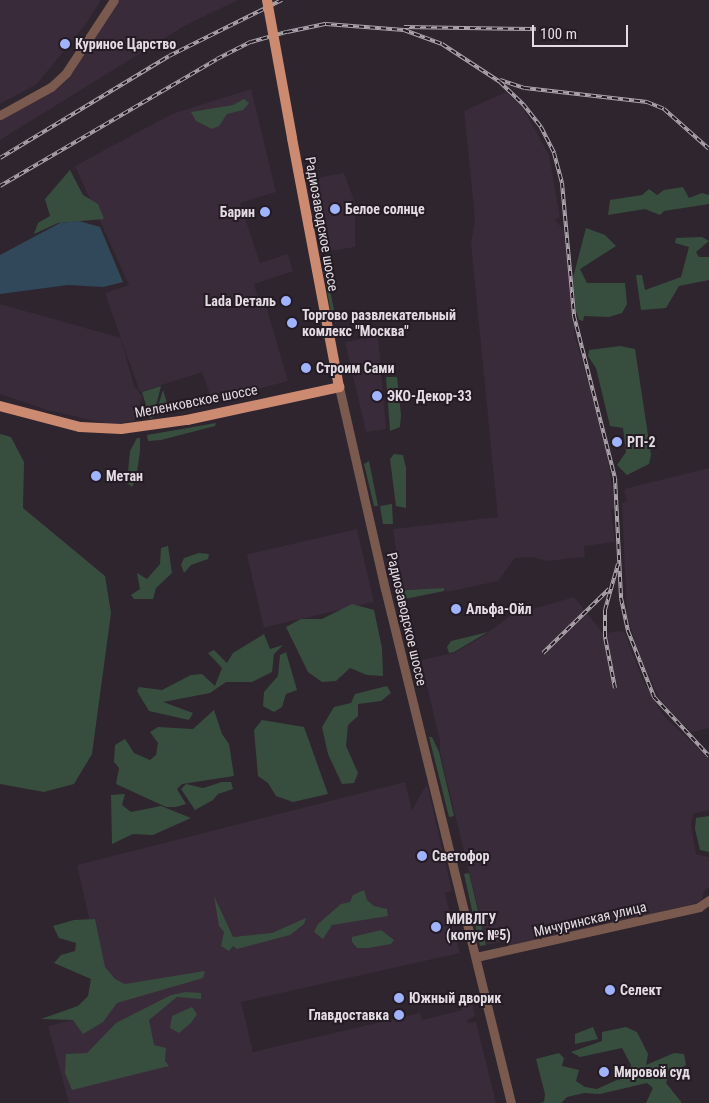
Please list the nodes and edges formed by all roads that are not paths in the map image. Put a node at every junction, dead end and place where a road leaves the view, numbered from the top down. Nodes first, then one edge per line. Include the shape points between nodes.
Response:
1 (114, 0) edge
2 (267, 0) edge
3 (0, 115) edge
4 (339, 387) junction
5 (0, 406) edge
6 (709, 900) edge
7 (476, 958) junction
8 (512, 1103) edge

1 - 3 street via 66,73 51,87
2 - 4 main road, Радиозаводское шоссе, bridge
4 - 5 main road, Меленковское шоссе via 187,420 121,429 80,427
4 - 7 street, Радиозаводское шоссе
6 - 7 street, Мичуринская улица via 699,908
7 - 8 street, Радиозаводское шоссе

